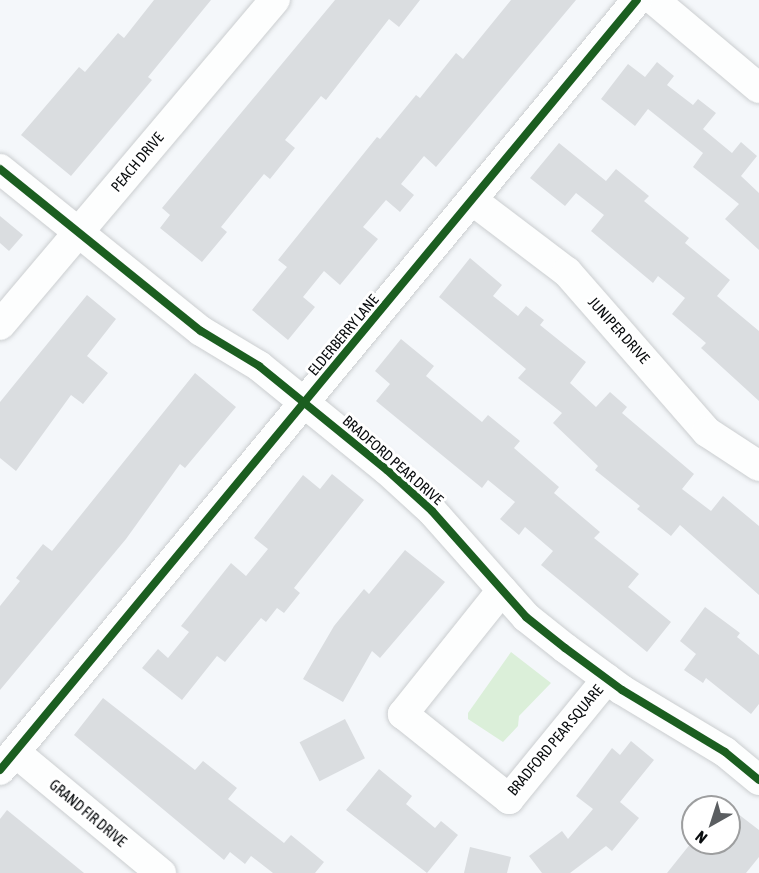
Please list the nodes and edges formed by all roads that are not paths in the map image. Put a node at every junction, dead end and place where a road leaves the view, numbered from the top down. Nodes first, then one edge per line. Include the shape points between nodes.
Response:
1 (274, 0) edge
2 (637, 0) edge
3 (654, 0) edge
4 (759, 88) edge
5 (0, 169) edge
6 (472, 200) junction
7 (77, 233) junction
8 (0, 325) edge
9 (304, 403) junction
10 (759, 466) edge
11 (502, 590) junction
12 (607, 679) junction
13 (7, 761) edge
14 (759, 780) edge
15 (161, 873) edge

1 - 7 street, PEACH DRIVE
2 - 6 street, ELDERBERRY LANE
3 - 4 street
5 - 7 street, BRADFORD PEAR DRIVE
6 - 9 street, ELDERBERRY LANE
6 - 10 street, JUNIPER DRIVE via 567,272 708,432
7 - 8 street, PEACH DRIVE
7 - 9 street, BRADFORD PEAR DRIVE via 201,331 259,366
9 - 11 street, BRADFORD PEAR DRIVE via 432,511
9 - 13 street, ELDERBERRY LANE
11 - 12 street, BRADFORD PEAR DRIVE via 526,616
11 - 12 street, BRADFORD PEAR SQUARE via 403,714 509,800
12 - 14 street, BRADFORD PEAR DRIVE via 725,752
13 - 15 street, GRAND FIR DRIVE

